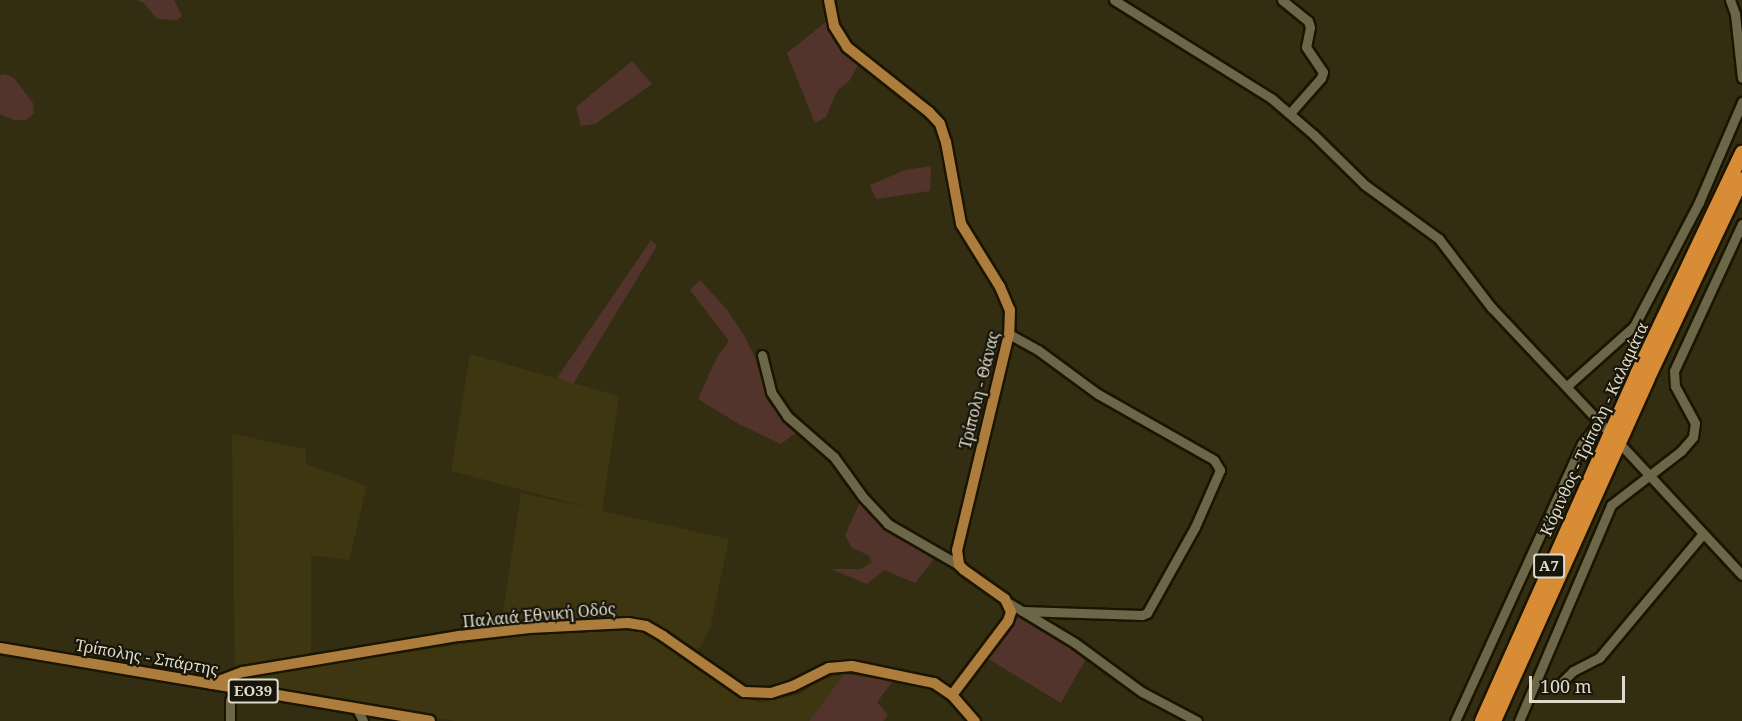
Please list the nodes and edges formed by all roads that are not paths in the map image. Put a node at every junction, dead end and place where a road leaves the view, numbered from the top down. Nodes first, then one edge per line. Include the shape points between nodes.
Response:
1 (829, 0) edge
2 (1114, 0) edge
3 (1282, 0) edge
4 (1730, 0) edge
5 (1742, 78) edge
6 (1741, 108) edge
7 (1290, 113) junction
8 (1742, 153) edge
9 (1742, 179) edge
10 (1742, 224) edge
11 (1009, 334) junction
12 (762, 355) dead end
13 (1567, 386) junction
14 (1624, 448) dead end
15 (1648, 476) junction
16 (1702, 535) junction
17 (959, 565) junction
18 (1742, 575) edge
19 (1009, 603) junction
20 (1022, 611) junction
21 (0, 648) edge
22 (1563, 681) dead end
23 (212, 684) junction
24 (235, 688) junction
25 (952, 695) junction
26 (357, 709) junction
27 (230, 721) edge
28 (363, 721) edge
29 (430, 721) edge
30 (975, 721) edge
31 (1197, 721) edge
32 (1455, 721) edge
33 (1482, 721) edge
34 (1494, 721) edge
35 (1519, 721) edge

1 - 11 main road, Τρίπολη - Θάνας via 834,26 847,47 940,124 961,224 1004,296 1010,310
2 - 7 street
3 - 7 street via 1309,22 1306,47 1323,72
4 - 5 street
6 - 13 street via 1699,202 1634,326
7 - 13 street via 1365,185 1439,238 1491,307
8 - 33 highway, Κόρινθος - Τρίπολη - Καλαμάτα / Α7 via 1637,374
9 - 34 highway, Κόρινθος - Τρίπολη - Καλαμάτα / Α7
10 - 15 street via 1674,371 1675,386 1695,423 1693,437
11 - 17 main road, Τρίπολη - Θάνας via 962,525 957,550
11 - 20 street via 1098,394 1214,460 1220,470 1195,527 1147,613
12 - 17 street via 771,392 787,416 834,457 888,524
13 - 32 street via 1603,425 1582,444
14 - 15 street
15 - 16 street
15 - 35 street via 1620,496 1607,512
16 - 18 street
16 - 22 street via 1599,658 1573,670
17 - 19 main road
19 - 20 street
19 - 25 main road via 1008,621
20 - 31 street via 1142,692
21 - 23 main road, Τρίπολης - Σπάρτης / ΕΟ39
23 - 24 main road, Τρίπολης - Σπάρτης / ΕΟ39
23 - 25 main road, Παλαιά Εθνική Οδός via 243,672 459,636 628,622 656,632 731,685 754,694 783,690 818,672 844,665 926,680
24 - 26 main road, Τρίπολης - Σπάρτης / ΕΟ39
24 - 27 street
25 - 30 main road, Παλαιά Εθνική Οδός
26 - 28 street
26 - 29 main road, Τρίπολης - Σπάρτης / ΕΟ39

